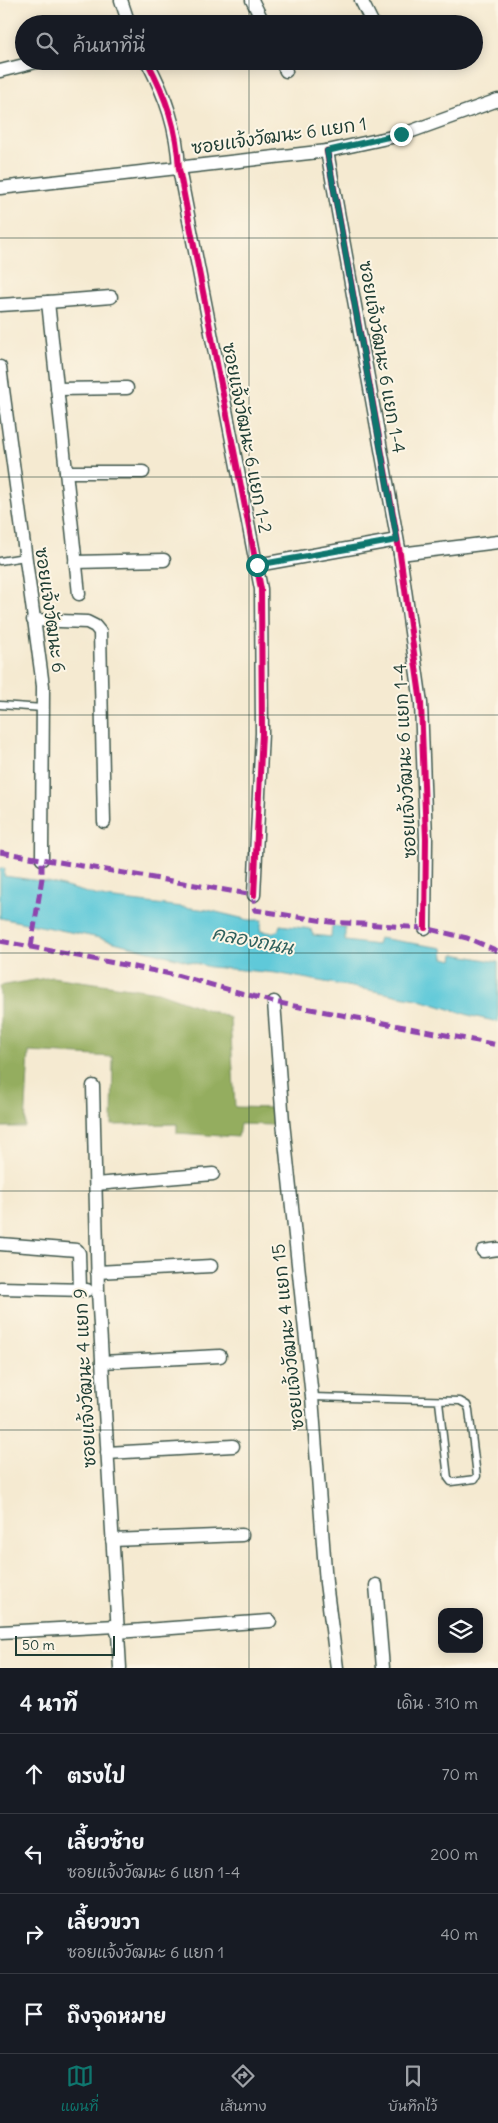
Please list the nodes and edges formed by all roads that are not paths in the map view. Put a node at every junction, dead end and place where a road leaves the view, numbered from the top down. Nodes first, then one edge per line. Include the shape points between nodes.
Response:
1 (121, 0) edge
2 (252, 0) edge
3 (361, 0) edge
4 (126, 15) edge
5 (260, 15) edge
6 (368, 15) edge
7 (15, 67) edge
8 (0, 70) edge
9 (152, 70) edge
10 (498, 100) edge
11 (327, 151) junction
12 (179, 169) junction
13 (0, 188) edge
14 (111, 297) dead end
15 (48, 302) junction
16 (0, 305) edge
17 (0, 367) edge
18 (127, 388) dead end
19 (57, 389) junction
20 (66, 472) junction
21 (144, 472) dead end
22 (397, 540) junction
23 (498, 542) edge
24 (400, 554) junction
25 (25, 557) junction
26 (164, 560) dead end
27 (0, 561) edge
28 (76, 562) junction
29 (257, 565) junction
30 (79, 594) dead end
31 (33, 620) junction
32 (0, 704) edge
33 (43, 708) junction
34 (104, 822) dead end
35 (42, 859) dead end
36 (254, 895) dead end
37 (425, 928) dead end
38 (274, 1002) dead end
39 (93, 1086) dead end
40 (213, 1174) dead end
41 (96, 1184) junction
42 (0, 1244) edge
43 (498, 1249) edge
44 (483, 1250) dead end
45 (211, 1266) dead end
46 (97, 1272) junction
47 (0, 1288) edge
48 (80, 1289) junction
49 (98, 1291) junction
50 (220, 1356) dead end
51 (102, 1362) junction
52 (312, 1396) junction
53 (439, 1402) junction
54 (233, 1446) dead end
55 (107, 1452) junction
56 (242, 1535) dead end
57 (112, 1540) junction
58 (376, 1585) dead end
59 (270, 1621) dead end
60 (117, 1629) junction
61 (0, 1632) edge
62 (120, 1668) edge
63 (337, 1668) edge
64 (383, 1668) edge

1 - 4 street
2 - 5 street
3 - 6 street
7 - 8 street
9 - 12 street, ซอยแจ้งวัฒนะ 6 แยก 1-2 via 172,118
10 - 11 street, ซอยแจ้งวัฒนะ 6 แยก 1 via 401,134
11 - 12 street, ซอยแจ้งวัฒนะ 6 แยก 1
11 - 22 street, ซอยแจ้งวัฒนะ 6 แยก 1-4
12 - 13 street, ซอยแจ้งวัฒนะ 6 แยก 1
12 - 29 street, ซอยแจ้งวัฒนะ 6 แยก 1-2
14 - 15 street
15 - 16 street
15 - 19 street
17 - 25 street, ซอยแจ้งวัฒนะ 6
18 - 19 street
19 - 20 street
20 - 21 street
20 - 28 street
22 - 24 street, ซอยแจ้งวัฒนะ 6 แยก 1-4
22 - 29 street
23 - 24 street
24 - 37 street, ซอยแจ้งวัฒนะ 6 แยก 1-4 via 421,703 426,839
25 - 27 lane
25 - 31 street, ซอยแจ้งวัฒนะ 6
26 - 28 street
28 - 30 street
29 - 36 street, ซอยแจ้งวัฒนะ 6 แยก 1-2 via 261,589 263,676
31 - 33 street, ซอยแจ้งวัฒนะ 6
31 - 34 street via 87,622 100,632
32 - 33 lane
33 - 35 street, ซอยแจ้งวัฒนะ 6
38 - 52 street, ซอยแจ้งวัฒนะ 4 แยก 15 via 284,1132
39 - 41 street, ซอยแจ้งวัฒนะ 4 แยก 9
40 - 41 street
41 - 46 street, ซอยแจ้งวัฒนะ 4 แยก 9
42 - 48 street via 77,1250
43 - 44 street
45 - 46 street
46 - 49 street, ซอยแจ้งวัฒนะ 4 แยก 9
47 - 48 street
48 - 49 street
49 - 51 street, ซอยแจ้งวัฒนะ 4 แยก 9
50 - 51 street
51 - 55 street, ซอยแจ้งวัฒนะ 4 แยก 9
52 - 53 lane
52 - 63 street, ซอยแจ้งวัฒนะ 4 แยก 15 via 326,1583
53 - 53 lane via 460,1401 467,1405 475,1479 452,1482 448,1478
54 - 55 street
55 - 57 street, ซอยแจ้งวัฒนะ 4 แยก 9
56 - 57 street
57 - 60 street, ซอยแจ้งวัฒนะ 4 แยก 9
58 - 64 street
59 - 60 street
60 - 61 street
60 - 62 street, ซอยแจ้งวัฒนะ 4 แยก 9

